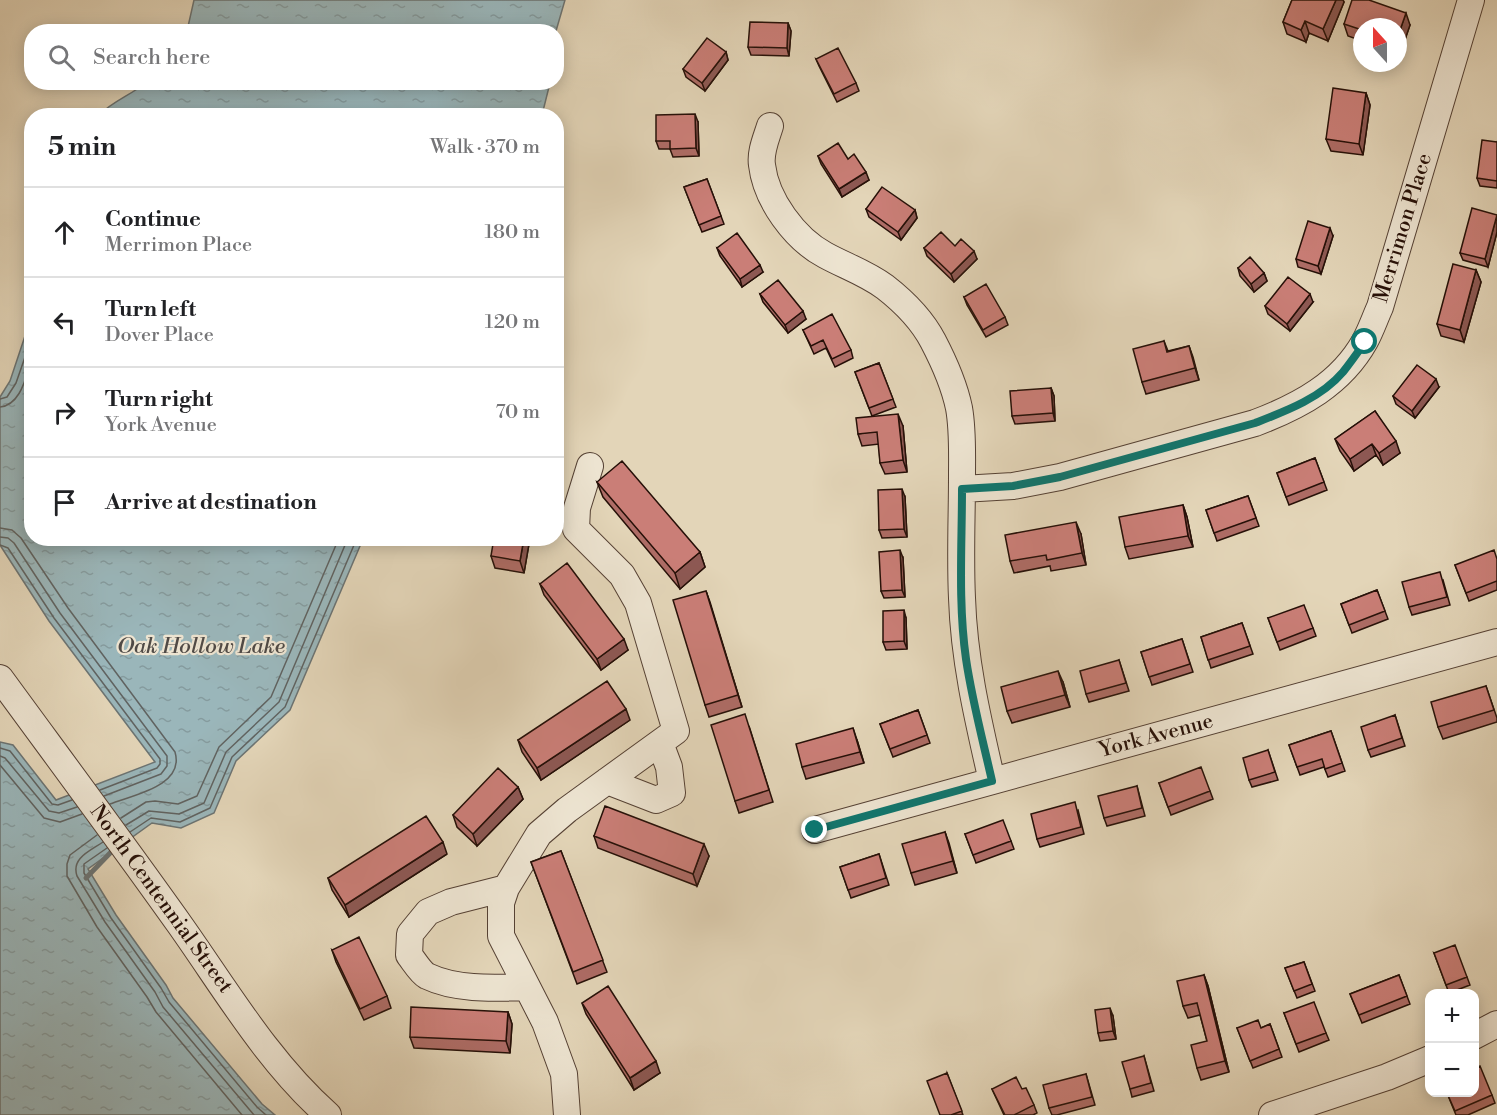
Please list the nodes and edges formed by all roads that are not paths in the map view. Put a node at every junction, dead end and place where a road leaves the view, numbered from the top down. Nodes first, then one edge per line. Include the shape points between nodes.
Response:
1 (1471, 0) edge
2 (770, 126) dead end
3 (590, 466) dead end
4 (962, 489) junction
5 (1497, 642) edge
6 (0, 678) edge
7 (660, 743) junction
8 (607, 781) junction
9 (992, 781) junction
10 (815, 830) dead end
11 (506, 888) junction
12 (525, 987) junction
13 (1497, 1024) edge
14 (1479, 1033) edge
15 (1425, 1061) edge
16 (328, 1115) edge
17 (567, 1115) edge
18 (1272, 1115) edge

1 - 4 street, Merrimon Place via 1380,307 1365,342 1342,374 1285,412 1255,423 1060,477 1013,486
2 - 4 street via 762,166 771,196 784,219 824,255 856,268 885,287 932,338 950,375 959,409
3 - 7 street via 576,529 622,575 638,603 676,731
4 - 9 street via 966,658
5 - 9 street, York Avenue
6 - 16 street, North Centennial Street via 272,1055
7 - 8 street
7 - 8 street via 672,793 656,800
8 - 11 street via 539,834
9 - 10 street, York Avenue
11 - 12 street via 501,903 501,936
11 - 12 street via 428,912 410,934 409,955 425,975 453,984
12 - 17 street via 545,1022 564,1074
13 - 14 street
15 - 18 street

